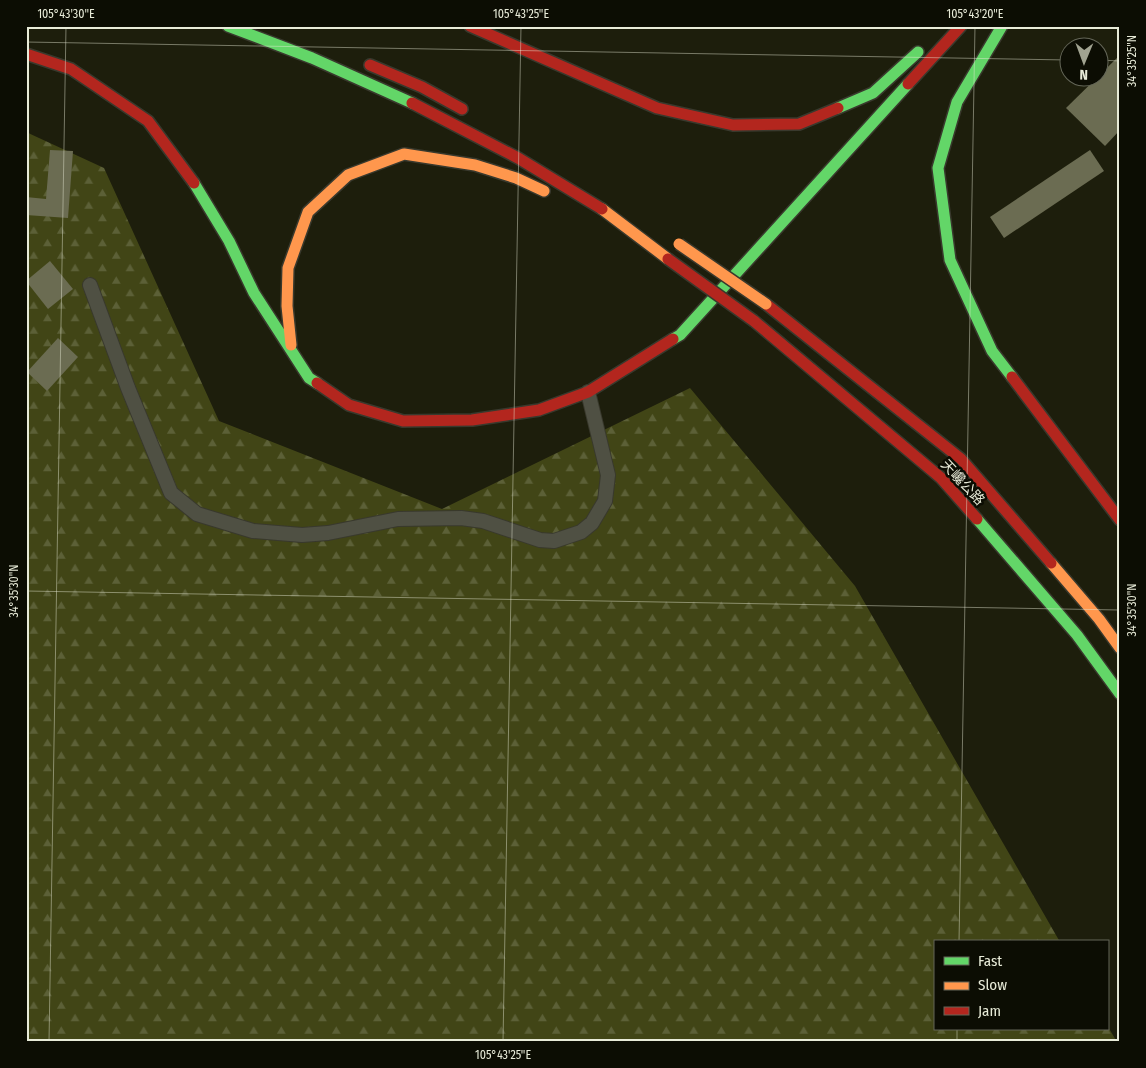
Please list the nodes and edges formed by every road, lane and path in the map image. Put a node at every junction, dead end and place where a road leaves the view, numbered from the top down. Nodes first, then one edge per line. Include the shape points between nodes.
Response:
1 (228, 26) edge
2 (470, 26) edge
3 (947, 26) edge
4 (961, 26) edge
5 (1002, 26) edge
6 (965, 39) dead end
7 (26, 54) edge
8 (360, 60) dead end
9 (912, 82) junction
10 (471, 114) dead end
11 (554, 196) dead end
12 (572, 204) dead end
13 (627, 228) junction
14 (675, 242) dead end
15 (90, 285) dead end
16 (292, 352) junction
17 (588, 392) junction
18 (1120, 520) edge
19 (1120, 648) edge
20 (1120, 694) edge

1 - 13 highway via 292,49 462,128 559,180
2 - 3 highway via 657,108 733,125 799,124 874,92
4 - 9 highway
5 - 18 highway via 957,102 938,168 950,260 992,351
6 - 9 highway
7 - 16 highway via 71,69 148,120 188,172 229,241 254,293
8 - 10 highway via 422,87
9 - 17 highway via 680,335
11 - 16 highway via 516,178 475,165 404,154 348,175 308,212 288,268 286,306
12 - 13 highway
13 - 20 highway, 天巉公路, bridge via 754,321 941,478 1078,635
14 - 19 highway, 天巉公路, bridge via 766,304 961,459 1099,619
15 - 17 lane via 172,493 197,514 254,531 302,535 328,533 379,521 438,517 483,521 540,540 568,538 592,523 606,501 608,488 608,475
16 - 17 highway via 310,378 349,405 403,421 472,420 539,410

